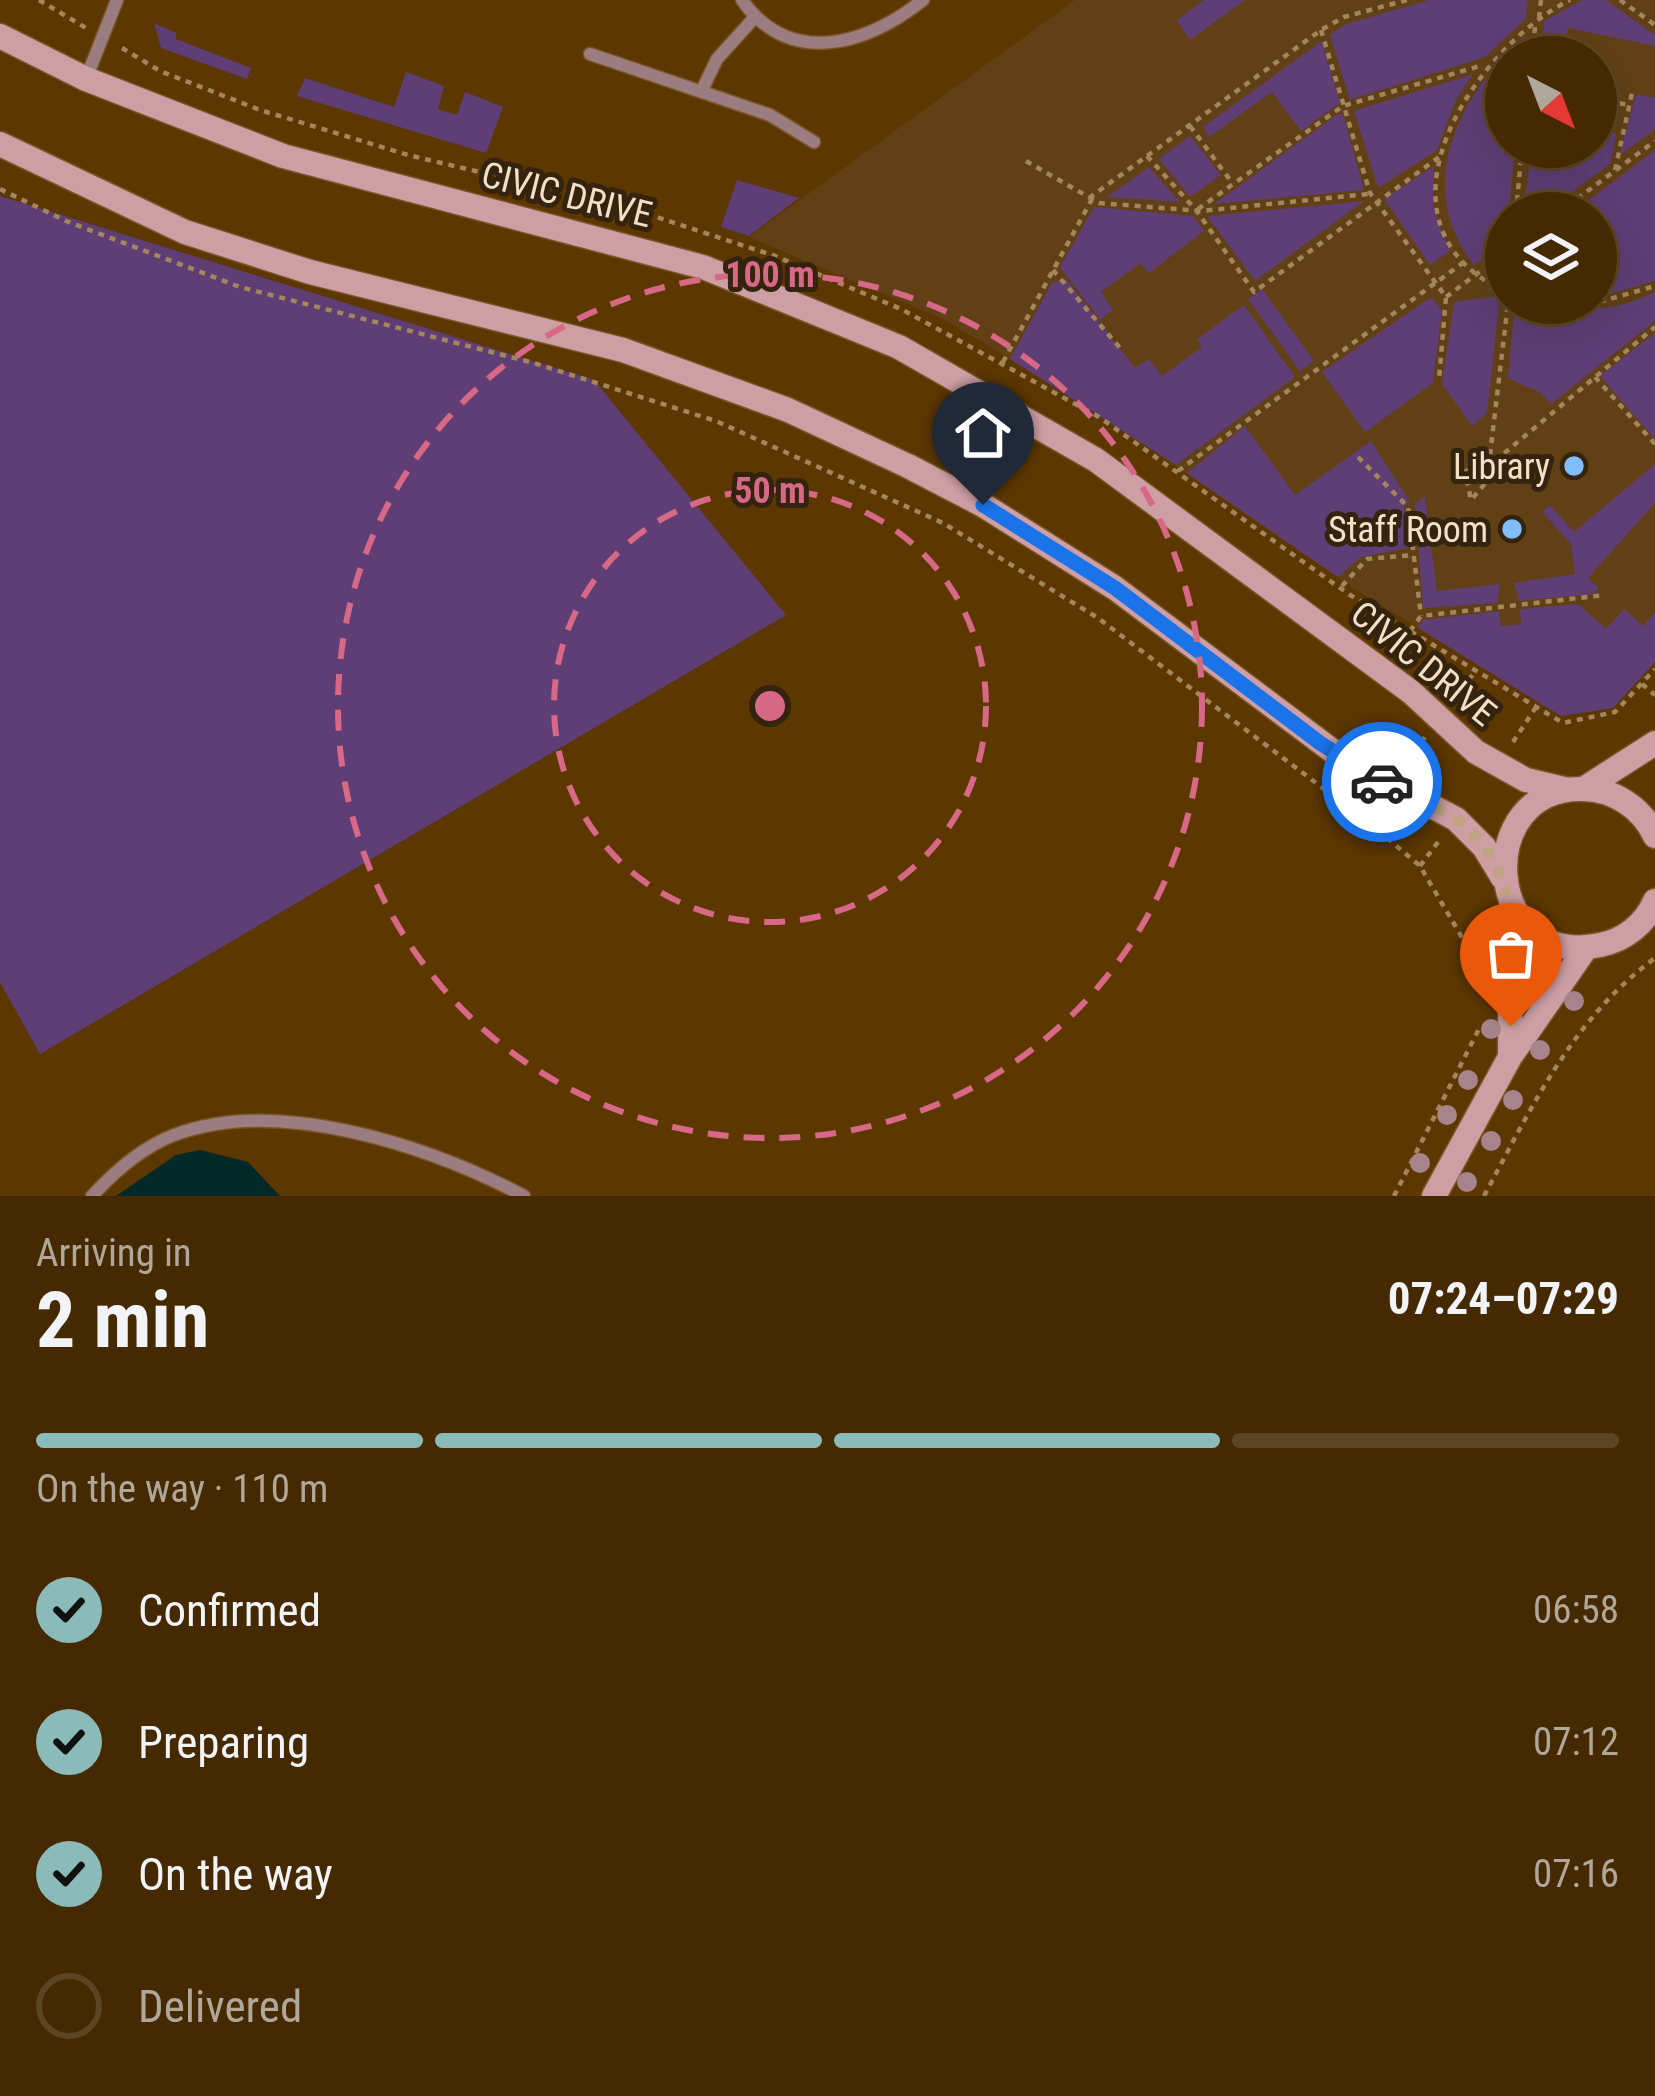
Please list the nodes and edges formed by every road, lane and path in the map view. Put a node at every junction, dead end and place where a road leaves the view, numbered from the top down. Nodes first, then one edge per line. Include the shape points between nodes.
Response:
1 (117, 0) edge
2 (742, 0) edge
3 (923, 0) edge
4 (1407, 0) edge
5 (1541, 0) edge
6 (1570, 0) edge
7 (1620, 0) edge
8 (754, 17) junction
9 (1537, 22) junction
10 (1655, 25) edge
11 (1322, 30) junction
12 (0, 36) edge
13 (1514, 36) edge
14 (1535, 36) edge
15 (590, 54) dead end
16 (1485, 64) edge
17 (1485, 68) edge
18 (86, 79) junction
19 (702, 90) junction
20 (1632, 93) dead end
21 (1617, 103) edge
22 (1347, 105) junction
23 (1628, 105) junction
24 (1190, 126) junction
25 (1655, 141) edge
26 (814, 142) dead end
27 (0, 144) edge
28 (1442, 155) junction
29 (1147, 156) junction
30 (1026, 160) dead end
31 (1615, 170) junction
32 (1233, 184) junction
33 (0, 190) edge
34 (1586, 192) edge
35 (1370, 194) junction
36 (1090, 199) junction
37 (1377, 203) junction
38 (1196, 210) junction
39 (1464, 262) junction
40 (1485, 268) edge
41 (1053, 270) junction
42 (1475, 275) junction
43 (1485, 280) edge
44 (1435, 284) junction
45 (1655, 286) edge
46 (1446, 297) junction
47 (1617, 297) edge
48 (1506, 324) edge
49 (1655, 327) edge
50 (1120, 348) dead end
51 (1003, 362) dead end
52 (1594, 376) junction
53 (1439, 380) dead end
54 (1655, 444) edge
55 (1358, 457) dead end
56 (1492, 458) junction
57 (1178, 471) dead end
58 (1414, 555) junction
59 (1340, 588) dead end
60 (1605, 595) dead end
61 (1421, 616) junction
62 (1410, 631) dead end
63 (1476, 670) dead end
64 (1642, 684) dead end
65 (1655, 694) edge
66 (1536, 707) dead end
67 (1438, 718) junction
68 (1655, 743) edge
69 (1497, 766) junction
70 (1390, 786) junction
71 (1577, 789) junction
72 (1456, 819) junction
73 (1366, 820) junction
74 (1655, 836) edge
75 (1420, 866) junction
76 (1503, 878) junction
77 (1655, 901) edge
78 (1511, 905) junction
79 (1586, 948) junction
80 (1655, 958) edge
81 (1484, 992) dead end
82 (1484, 1013) dead end
83 (1510, 1057) junction
84 (92, 1196) edge
85 (524, 1196) edge
86 (1394, 1196) edge
87 (1434, 1196) edge
88 (1484, 1196) edge

1 - 18 lane
2 - 8 lane
3 - 8 lane via 876,32 848,40 800,42
4 - 11 path
5 - 9 path
6 - 9 path
7 - 10 path
8 - 19 lane
9 - 13 path
9 - 14 path
11 - 22 path
11 - 24 path
12 - 18 main road, CIVIC DRIVE
15 - 19 lane
16 - 22 path
17 - 28 path via 1445,131
18 - 67 main road, CIVIC DRIVE via 283,156 703,267 899,347 1096,460
19 - 26 lane
20 - 23 path
21 - 23 path
22 - 32 path
22 - 35 path
23 - 31 path
24 - 29 path
24 - 32 path
25 - 31 path
27 - 70 main road via 112,201 258,257 623,350 788,410 1034,536
28 - 37 path
28 - 39 path via 1439,210
29 - 36 path
29 - 38 path
30 - 36 path
31 - 34 path
32 - 38 path
33 - 73 path via 240,287 635,393 863,483 1098,618
35 - 37 path
35 - 38 path
36 - 38 path
36 - 41 path
37 - 38 path via 1254,292
37 - 44 path
39 - 42 path
39 - 44 path
40 - 42 path
41 - 50 path
41 - 51 path
42 - 43 path
42 - 46 path
44 - 46 path
44 - 57 path
45 - 47 path
46 - 53 path
48 - 56 path
49 - 52 path
52 - 54 path
52 - 56 path
55 - 58 path via 1406,501
56 - 56 path via 1498,468 1471,500 1465,472
58 - 59 path via 1367,560
58 - 61 path
60 - 61 path
61 - 62 path
63 - 67 path
64 - 65 path
66 - 69 path
67 - 69 main road, CIVIC DRIVE
67 - 70 path
68 - 71 main road
69 - 71 main road, CIVIC DRIVE
70 - 72 main road
70 - 73 path
71 - 74 main road, CIVIC DRIVE via 1632,806
71 - 76 main road via 1526,812 1512,832
72 - 75 path
72 - 76 main road
73 - 75 path
75 - 81 path via 1479,956
76 - 78 main road
77 - 79 main road via 1634,931
78 - 79 main road via 1542,938
78 - 83 main road
79 - 83 main road
80 - 88 path via 1579,1030
82 - 86 path
83 - 87 main road
84 - 85 lane via 173,1136 284,1124 423,1151

